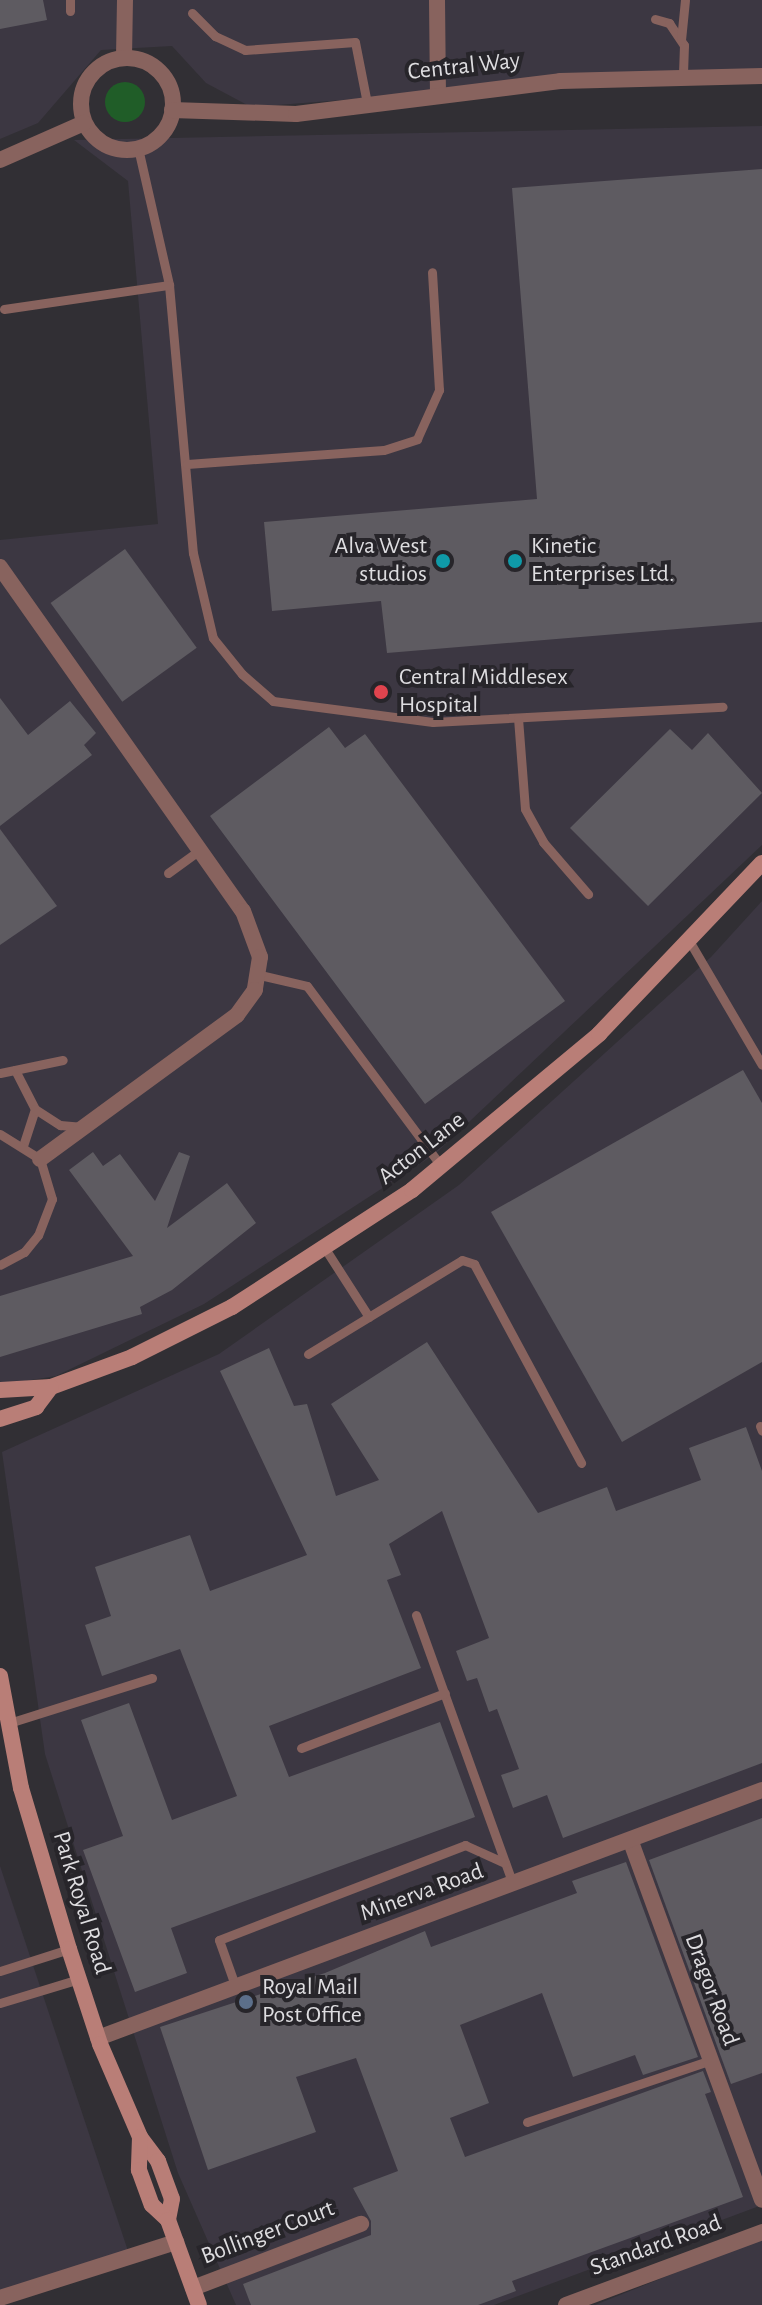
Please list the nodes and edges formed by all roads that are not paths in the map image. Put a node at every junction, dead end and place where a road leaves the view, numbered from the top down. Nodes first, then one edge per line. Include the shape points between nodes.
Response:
1 (125, 0) edge
2 (437, 0) edge
3 (685, 0) edge
4 (192, 13) dead end
5 (655, 19) dead end
6 (681, 40) junction
7 (124, 57) junction
8 (683, 76) junction
9 (762, 76) edge
10 (438, 93) junction
11 (367, 103) junction
12 (172, 110) junction
13 (84, 123) junction
14 (138, 148) junction
15 (0, 160) edge
16 (432, 272) dead end
17 (169, 285) junction
18 (4, 309) dead end
19 (187, 464) junction
20 (0, 567) edge
21 (723, 707) dead end
22 (518, 718) junction
23 (200, 850) junction
24 (762, 863) edge
25 (168, 873) dead end
26 (588, 894) dead end
27 (691, 944) junction
28 (260, 975) junction
29 (63, 1060) dead end
30 (762, 1065) edge
31 (15, 1070) junction
32 (0, 1073) edge
33 (35, 1109) junction
34 (85, 1128) junction
35 (0, 1134) edge
36 (23, 1145) junction
37 (40, 1159) junction
38 (441, 1166) junction
39 (324, 1247) junction
40 (0, 1265) edge
41 (369, 1317) junction
42 (308, 1354) dead end
43 (51, 1387) junction
44 (0, 1390) edge
45 (0, 1419) edge
46 (581, 1463) dead end
47 (416, 1615) dead end
48 (0, 1676) edge
49 (152, 1678) dead end
50 (445, 1693) junction
51 (9, 1723) junction
52 (301, 1748) dead end
53 (762, 1790) edge
54 (631, 1842) junction
55 (505, 1863) junction
56 (513, 1885) junction
57 (69, 1949) junction
58 (0, 1971) edge
59 (79, 1979) junction
60 (236, 1988) junction
61 (0, 2003) edge
62 (98, 2038) junction
63 (711, 2060) junction
64 (527, 2122) dead end
65 (762, 2200) edge
66 (361, 2224) dead end
67 (762, 2232) edge
68 (176, 2242) junction
69 (193, 2288) junction
70 (0, 2298) edge
71 (199, 2305) edge
72 (566, 2305) edge

1 - 7 street
2 - 10 street
3 - 6 lane
4 - 11 lane via 215,36 245,50 355,42
5 - 6 lane via 669,23
6 - 8 lane
7 - 12 street via 161,73
7 - 13 street via 88,78 80,103
8 - 9 street, Central Way
8 - 10 street, Central Way
10 - 11 street, Central Way
11 - 12 street, Central Way via 296,114
12 - 14 street via 164,131
13 - 14 street via 113,148
13 - 15 street
14 - 17 lane
16 - 19 lane via 439,390 417,439 384,450
17 - 18 lane
17 - 19 lane
19 - 22 lane via 193,553 213,638 273,701 433,722
20 - 23 street
21 - 22 lane
22 - 26 lane via 525,809 543,842
23 - 25 lane
23 - 28 street via 257,937
24 - 27 main road, Acton Lane
27 - 30 lane
27 - 38 main road, Acton Lane via 599,1034
28 - 34 street via 237,1015
28 - 38 lane via 307,986
29 - 31 lane
31 - 32 lane
31 - 33 lane
33 - 34 lane via 60,1125
33 - 36 lane
34 - 37 street
35 - 36 lane
36 - 37 lane
37 - 40 lane via 49,1180 48,1217 24,1252
38 - 39 main road, Acton Lane
39 - 41 lane
39 - 43 main road, Acton Lane via 232,1307 132,1357
41 - 42 lane
41 - 46 lane via 462,1260 474,1264
43 - 44 main road, Acton Lane
43 - 45 main road, Acton Lane via 36,1407
47 - 50 lane
48 - 51 main road, Park Royal Road
49 - 51 lane
50 - 52 lane
50 - 55 lane
51 - 57 main road, Park Royal Road via 21,1788
53 - 54 street, Minerva Road
54 - 56 street, Minerva Road
54 - 63 street, Dragor Road
55 - 56 lane
55 - 60 lane via 465,1845 219,1940
56 - 60 street, Minerva Road
57 - 58 lane
57 - 59 main road, Park Royal Road
59 - 61 lane
59 - 62 main road, Park Royal Road
60 - 62 street, Minerva Road
62 - 68 main road, Park Royal Road via 140,2137 139,2170 152,2205 168,2220
63 - 64 lane
63 - 65 street, Dragor Road
66 - 69 street, Bollinger Court
67 - 72 street, Standard Road
68 - 69 main road, Park Royal Road
68 - 70 street
69 - 71 main road, Park Royal Road

